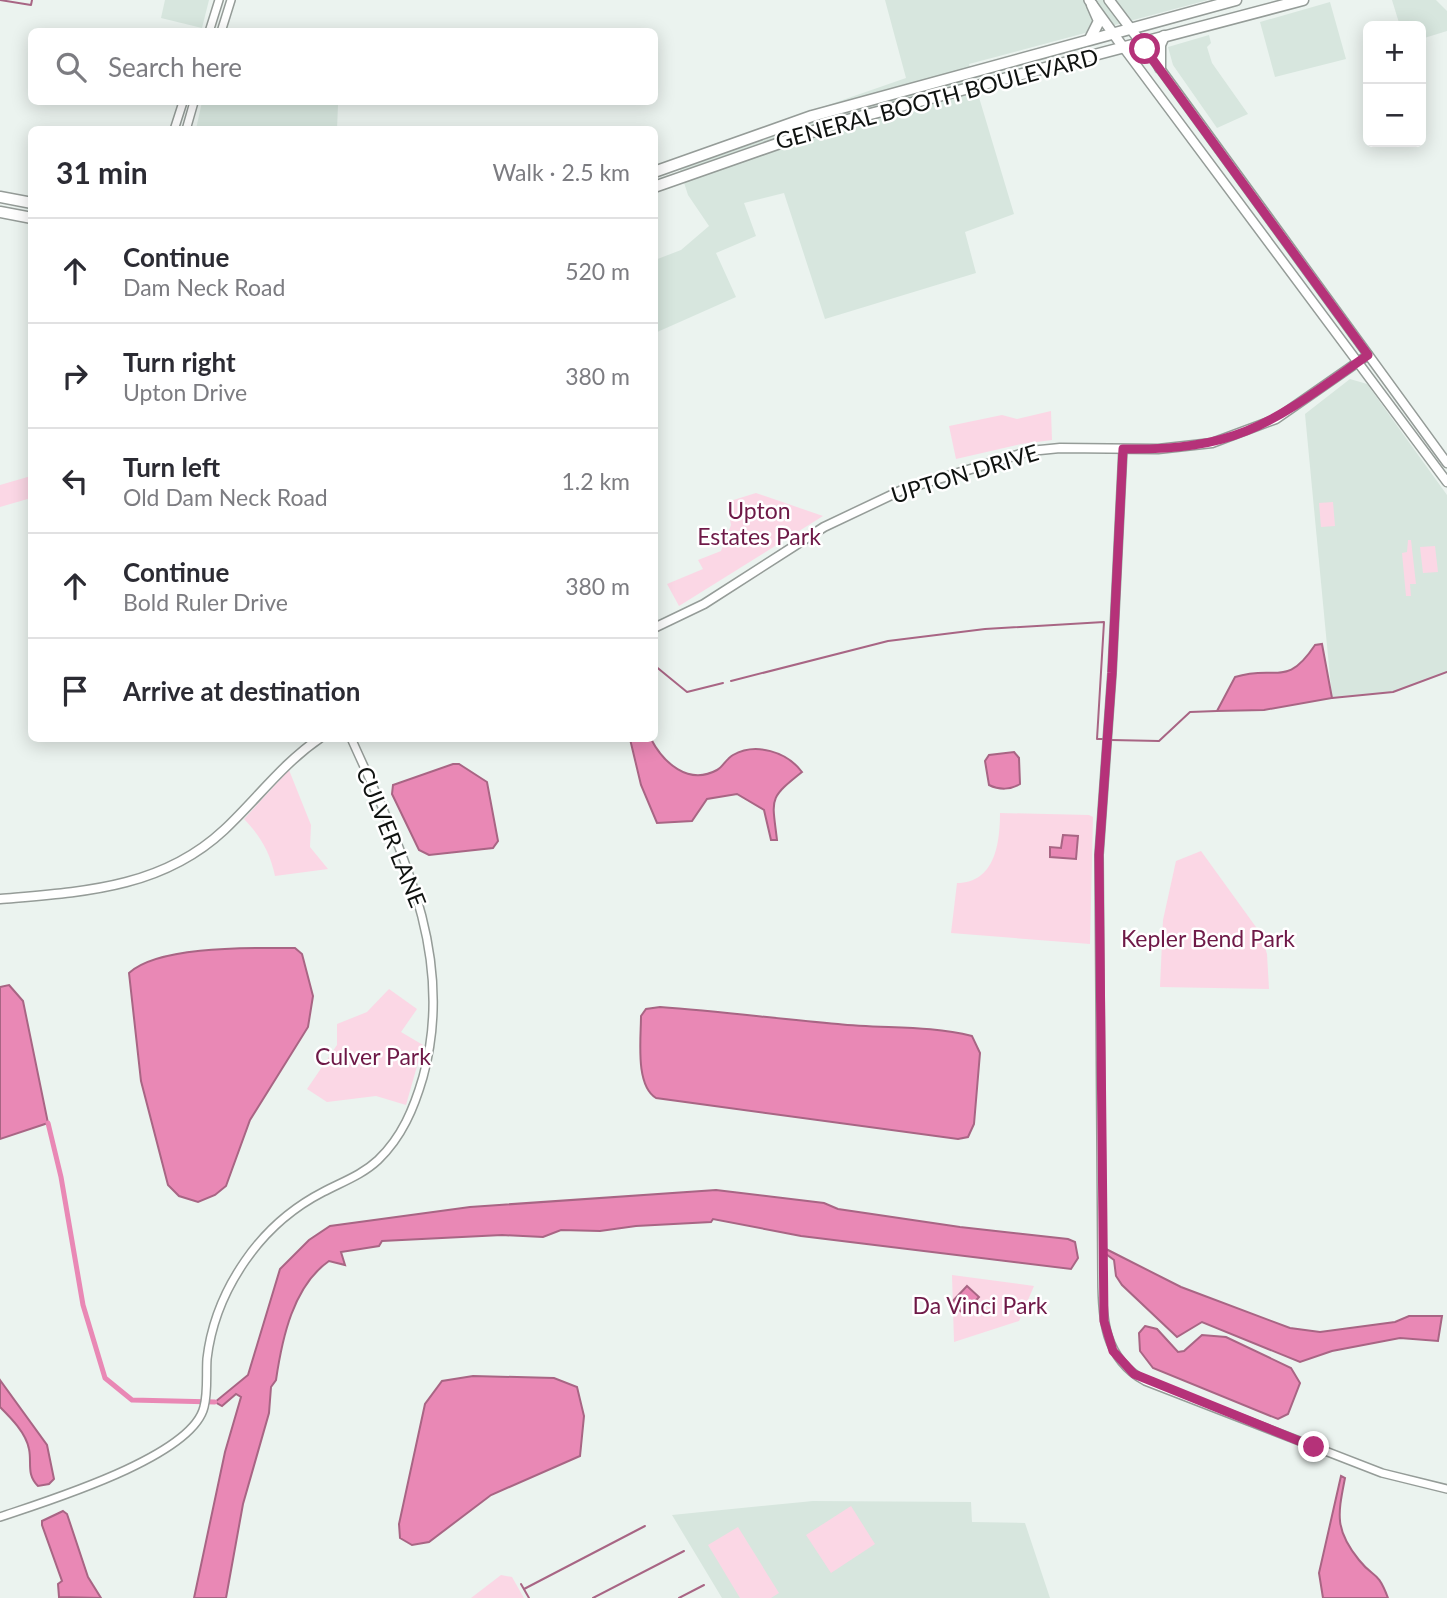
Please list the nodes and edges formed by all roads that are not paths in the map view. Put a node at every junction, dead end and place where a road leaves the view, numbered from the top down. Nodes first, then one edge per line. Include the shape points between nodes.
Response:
1 (219, 0) edge
2 (231, 0) edge
3 (1109, 0) edge
4 (1236, 0) edge
5 (1304, 0) edge
6 (1090, 3) edge
7 (210, 28) edge
8 (221, 28) edge
9 (1129, 28) junction
10 (1112, 33) junction
11 (1164, 36) junction
12 (1089, 40) junction
13 (1140, 41) junction
14 (1123, 47) junction
15 (1160, 68) junction
16 (182, 105) edge
17 (193, 105) edge
18 (175, 126) edge
19 (187, 126) edge
20 (658, 171) edge
21 (1243, 184) junction
22 (658, 186) edge
23 (1233, 193) junction
24 (0, 197) edge
25 (28, 203) edge
26 (0, 212) edge
27 (28, 217) edge
28 (1368, 355) junction
29 (1359, 361) junction
30 (1123, 449) junction
31 (1447, 463) edge
32 (1447, 481) edge
33 (658, 626) edge
34 (315, 742) edge
35 (353, 742) edge
36 (0, 899) edge
37 (1447, 1489) edge
38 (0, 1517) edge

1 - 7 street
2 - 8 street
3 - 9 main road
4 - 9 highway, GENERAL BOOTH BOULEVARD
5 - 11 highway, GENERAL BOOTH BOULEVARD
6 - 10 main road
6 - 12 highway via 1099,21
9 - 10 highway, GENERAL BOOTH BOULEVARD
9 - 13 main road
10 - 12 highway, GENERAL BOOTH BOULEVARD
10 - 14 main road
11 - 13 highway, GENERAL BOOTH BOULEVARD
11 - 15 highway
12 - 20 highway, GENERAL BOOTH BOULEVARD via 813,116
13 - 14 highway, GENERAL BOOTH BOULEVARD
13 - 15 main road
14 - 22 highway, GENERAL BOOTH BOULEVARD via 828,126
14 - 23 main road
15 - 21 main road
16 - 18 street
17 - 19 street
21 - 23 main road
21 - 28 main road
23 - 29 main road
24 - 25 highway
26 - 27 highway
28 - 29 main road, UPTON DRIVE
28 - 31 main road
29 - 30 main road, UPTON DRIVE via 1291,410 1244,433 1194,446
29 - 32 main road
30 - 33 main road, UPTON DRIVE via 1030,451 902,490 824,527 704,604
30 - 37 street via 1099,855 1102,1305 1113,1351 1145,1381 1382,1473
34 - 36 main road via 282,768 220,833 171,867 110,888
35 - 38 street, CULVER LANE via 406,861 421,906 433,973 428,1054 412,1111 388,1149 359,1174 283,1219 240,1267 214,1325 205,1402 196,1425 185,1436 105,1479

